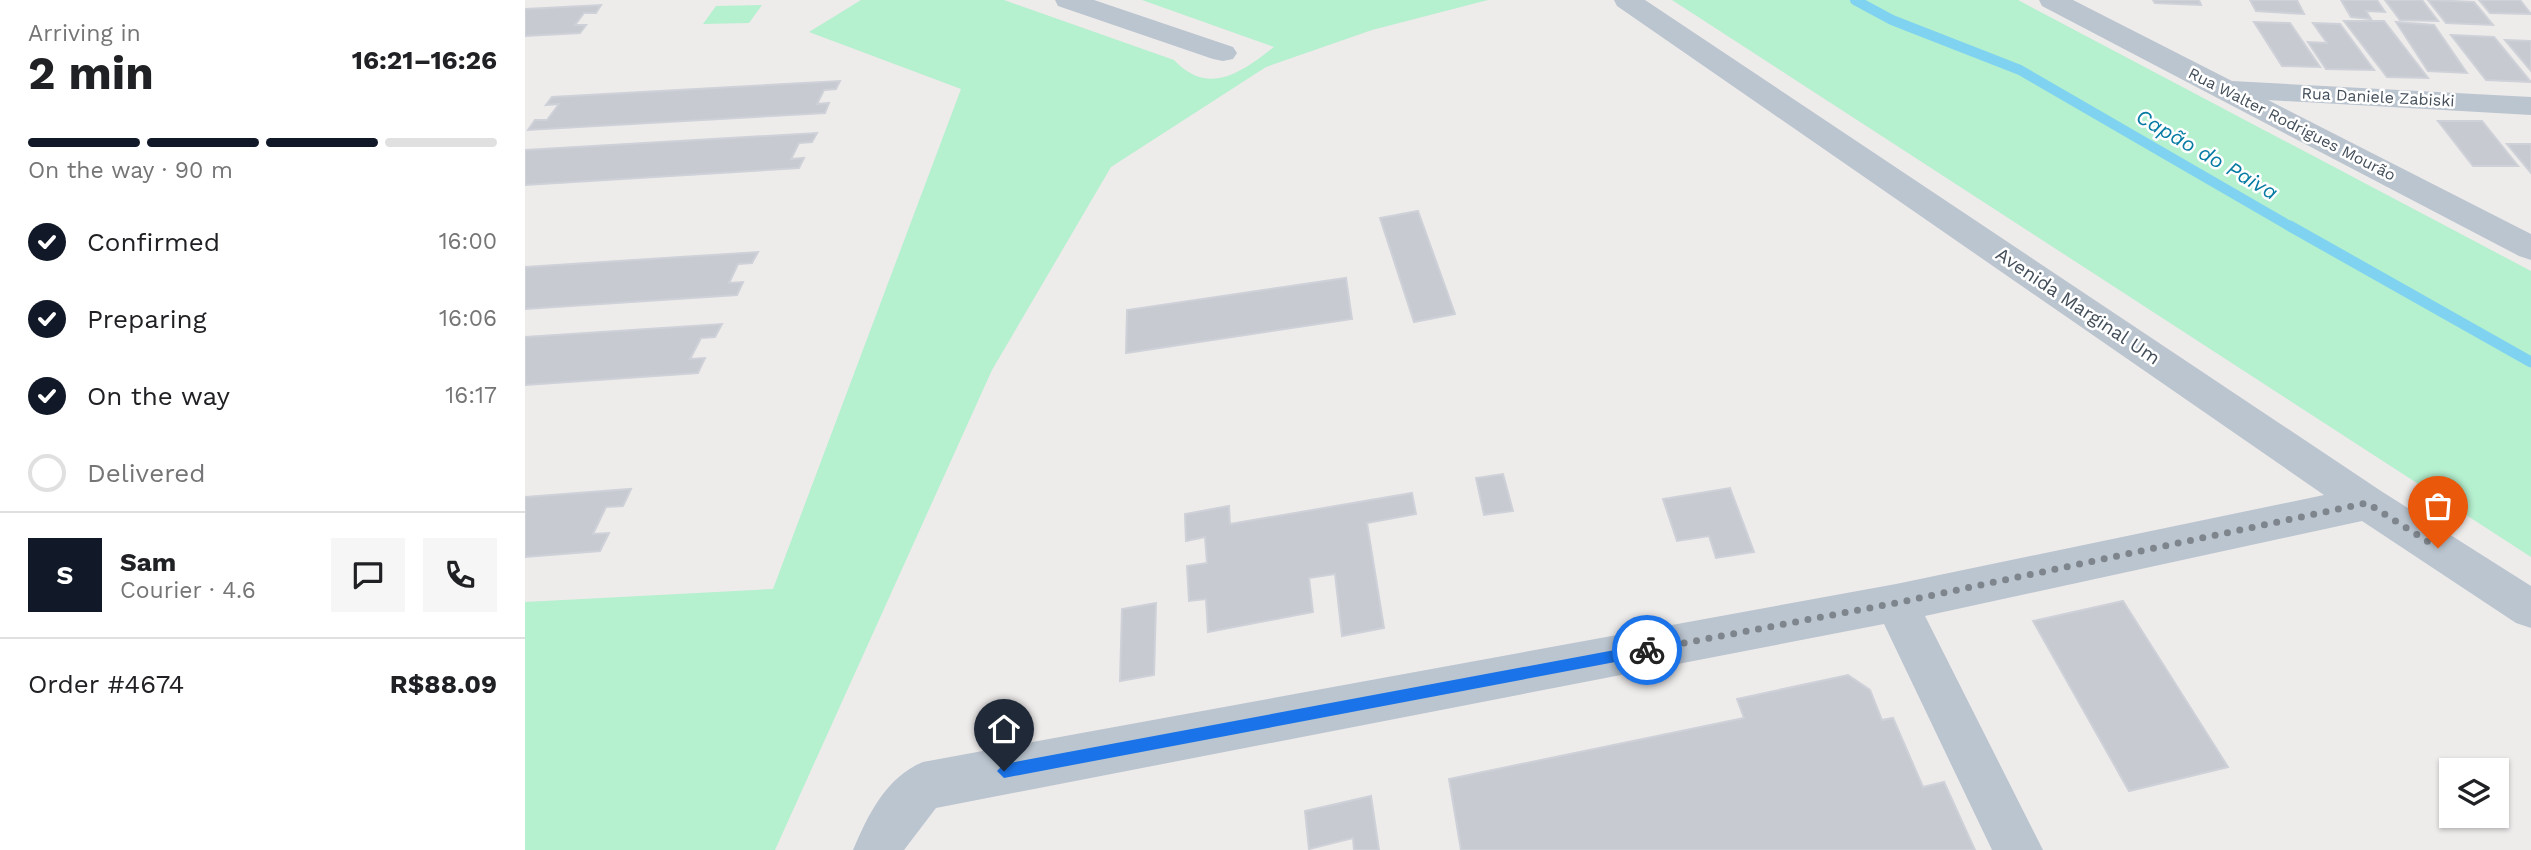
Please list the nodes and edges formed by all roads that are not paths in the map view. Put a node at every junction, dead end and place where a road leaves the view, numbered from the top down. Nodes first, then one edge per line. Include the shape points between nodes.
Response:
1 (1068, 0) edge
2 (1627, 0) edge
3 (2052, 0) edge
4 (1223, 53) dead end
5 (2224, 88) junction
6 (2531, 106) edge
7 (2531, 248) edge
8 (2367, 503) junction
9 (1896, 603) junction
10 (2531, 609) edge
11 (878, 850) edge
12 (2018, 850) edge

1 - 4 street
2 - 8 street, Avenida Marginal Um
3 - 5 street, Rua Walter Rodrigues Mourão
5 - 6 street, Rua Daniele Zabiski
5 - 7 street, Rua Walter Rodrigues Mourão
8 - 9 street
8 - 10 street, Avenida Marginal Um
9 - 11 street via 923,786 889,825
9 - 12 street

